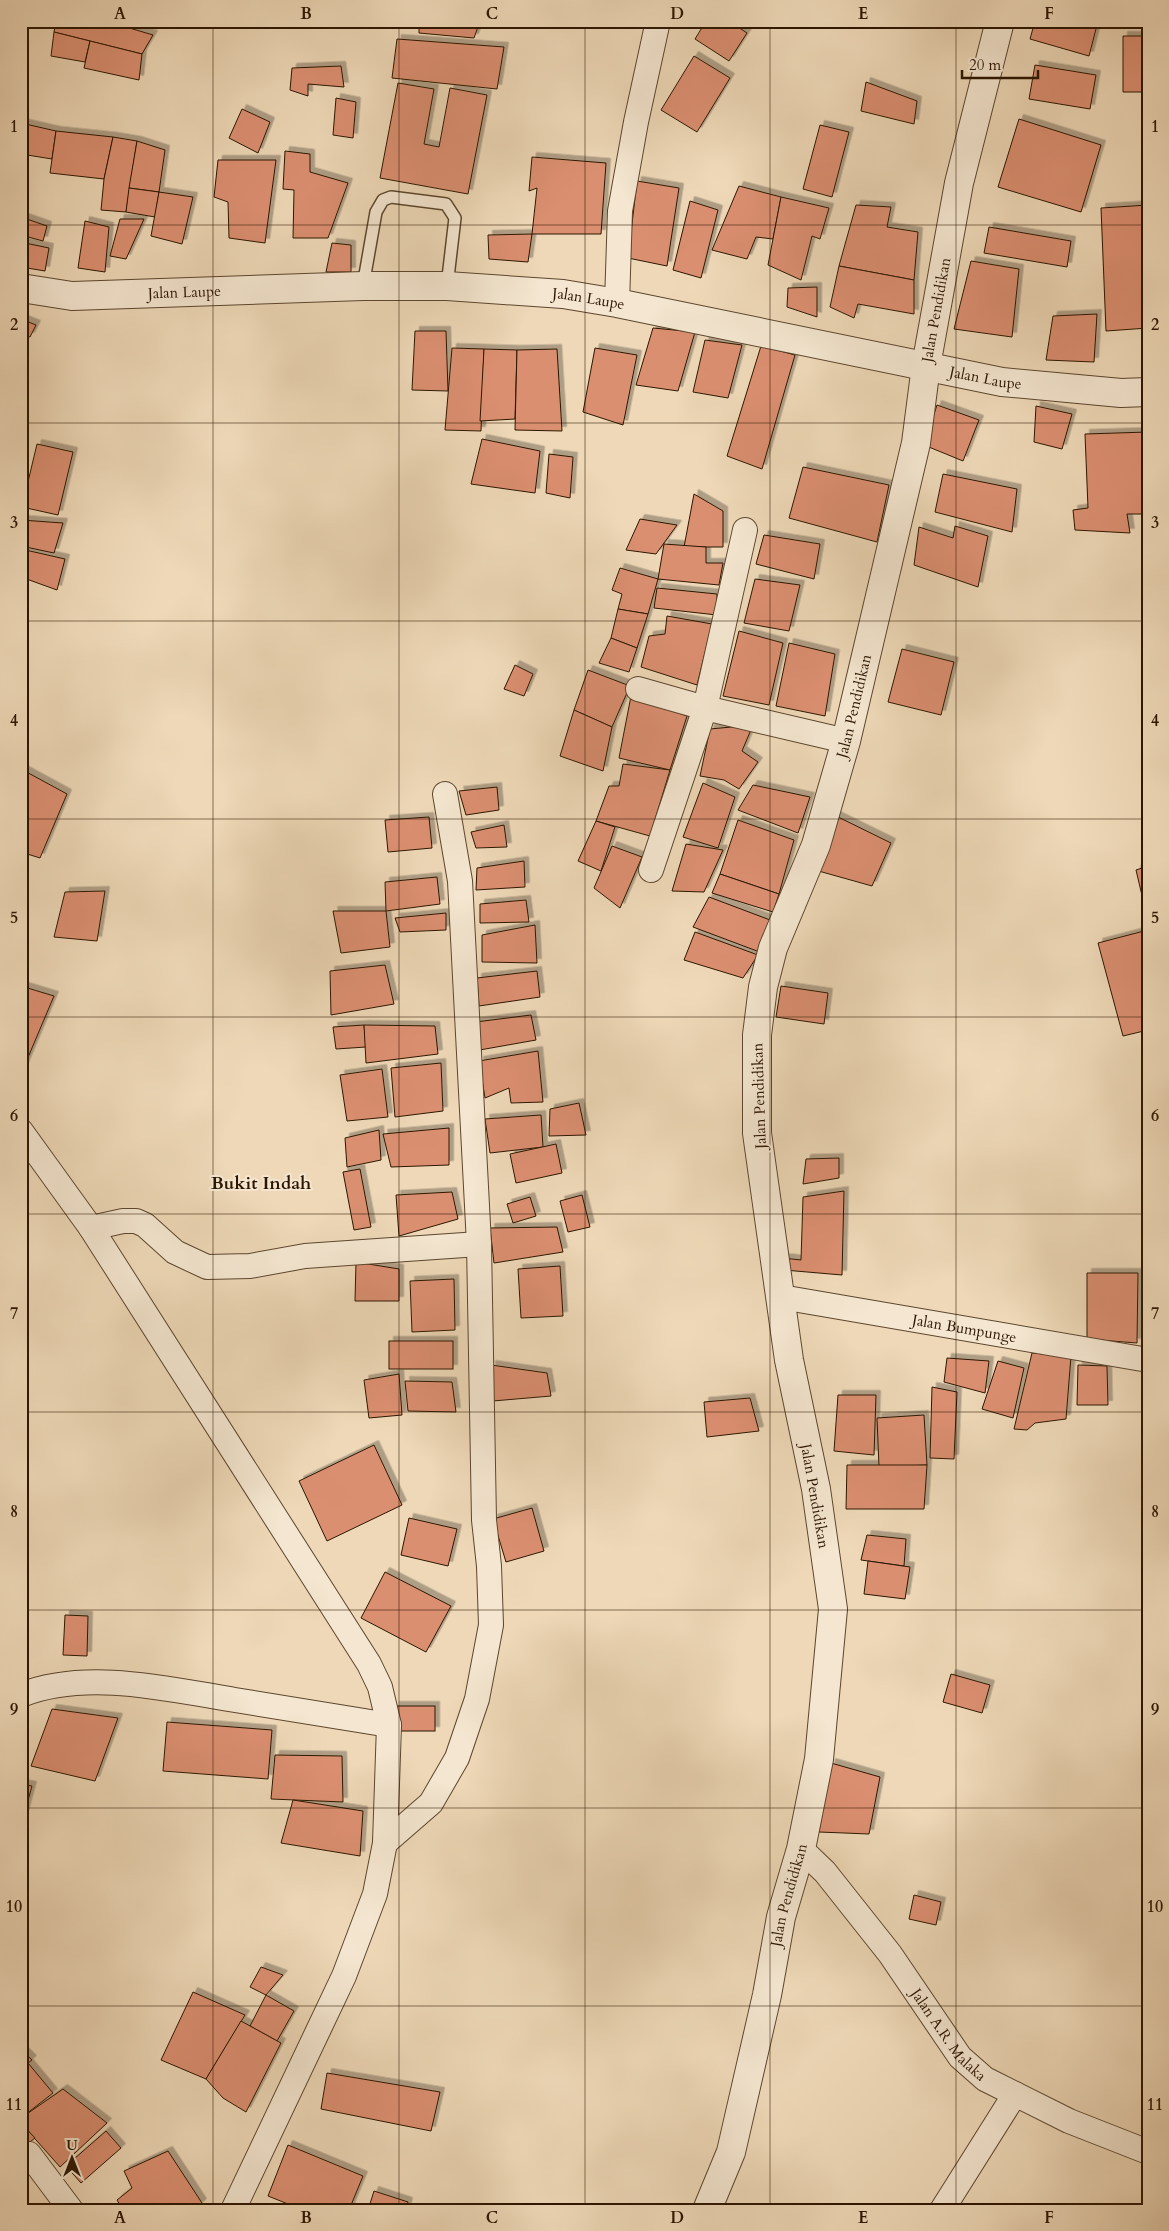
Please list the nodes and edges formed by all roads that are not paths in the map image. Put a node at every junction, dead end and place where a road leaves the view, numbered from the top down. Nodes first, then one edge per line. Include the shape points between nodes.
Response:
1 (658, 21) edge
2 (1000, 21) edge
3 (363, 286) junction
4 (447, 286) junction
5 (21, 288) edge
6 (617, 303) junction
7 (926, 366) junction
8 (1148, 392) edge
9 (744, 530) dead end
10 (638, 689) dead end
11 (705, 708) junction
12 (846, 741) junction
13 (445, 794) dead end
14 (650, 870) dead end
15 (21, 1131) edge
16 (91, 1228) junction
17 (479, 1244) junction
18 (780, 1296) junction
19 (1148, 1360) edge
20 (21, 1695) edge
21 (389, 1725) junction
22 (386, 1842) junction
23 (801, 1849) junction
24 (1015, 2094) junction
25 (1148, 2152) edge
26 (29, 2154) dead end
27 (71, 2210) edge
28 (233, 2210) edge
29 (707, 2210) edge
30 (942, 2210) edge

1 - 6 street via 620,211
2 - 7 street, Jalan Pendidikan via 959,183
3 - 4 street, Jalan Laupe
3 - 4 lane via 376,212 382,200 391,197 446,204 455,218
3 - 5 street, Jalan Laupe via 72,296
4 - 6 street, Jalan Laupe via 563,294
6 - 7 street, Jalan Laupe
7 - 8 street, Jalan Laupe via 1002,382 1120,393
7 - 12 street, Jalan Pendidikan via 916,443
9 - 11 street
10 - 11 street
11 - 12 street
11 - 14 street
12 - 18 street, Jalan Pendidikan via 816,845 773,948 763,987 757,1035 757,1133
13 - 17 street via 460,881
15 - 16 street
16 - 17 street via 123,1221 141,1223 176,1252 207,1267 250,1266 305,1256
16 - 21 street via 369,1664 380,1687
17 - 22 street via 484,1520 490,1625 477,1699 458,1758 431,1803
18 - 19 street, Jalan Bumpunge
18 - 23 street, Jalan Pendidikan via 789,1360 816,1489 834,1609 819,1760
20 - 21 street via 41,1687 78,1682 148,1685
21 - 22 street
22 - 28 street via 375,1894 344,1976
23 - 24 street, Jalan A.R. Malaka via 825,1872 890,1954 960,2057 985,2079
23 - 29 street, Jalan Pendidikan via 780,1917 767,1995 731,2152
24 - 25 street, Jalan A.R. Malaka via 1069,2121
24 - 30 street
26 - 27 street

